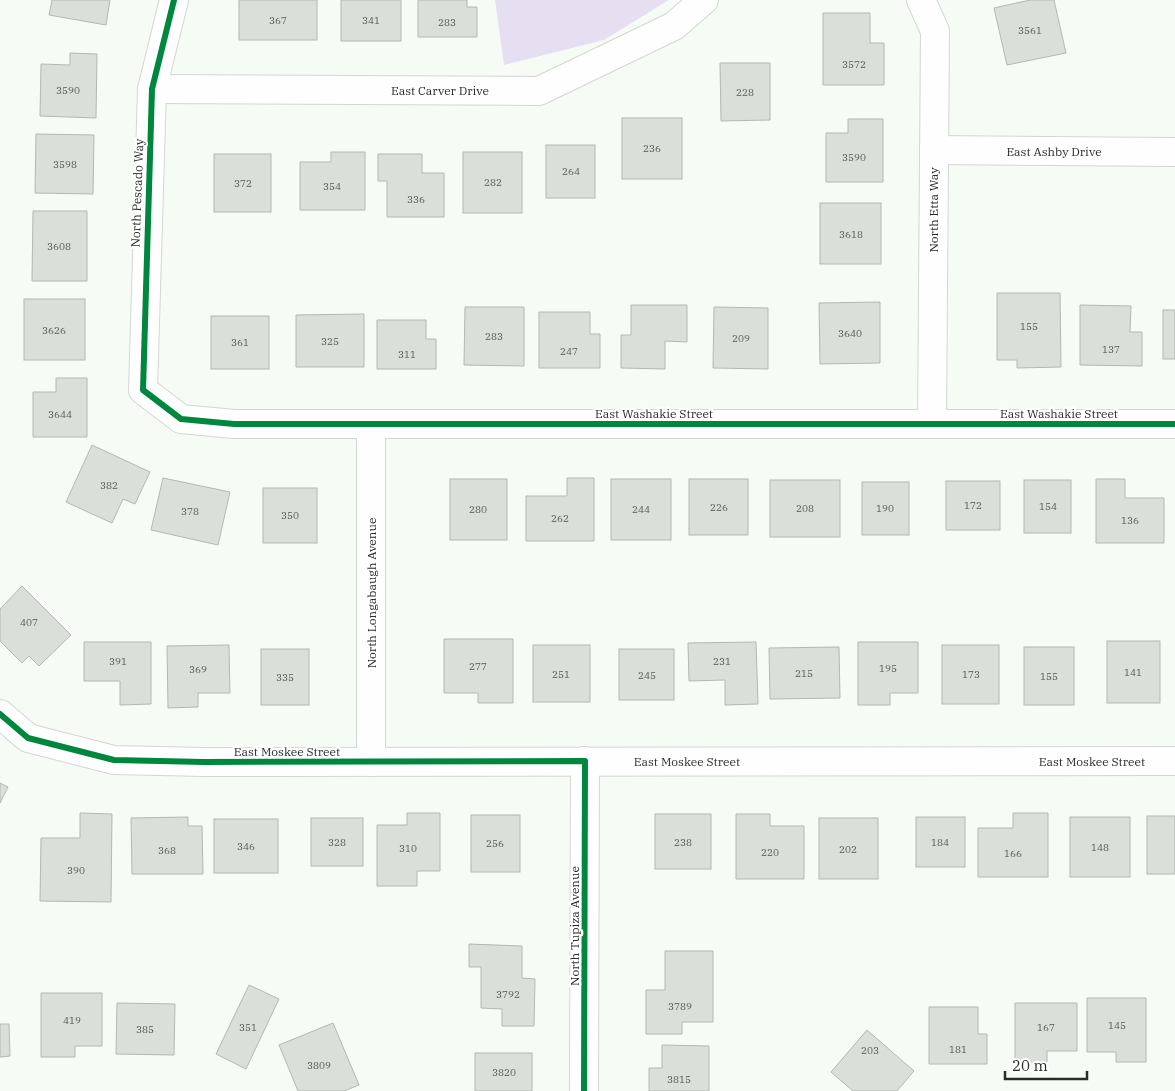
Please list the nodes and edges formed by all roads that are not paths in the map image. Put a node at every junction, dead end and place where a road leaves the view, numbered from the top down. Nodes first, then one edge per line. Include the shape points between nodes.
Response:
1 (174, 0) edge
2 (704, 0) edge
3 (921, 0) edge
4 (152, 89) junction
5 (934, 150) junction
6 (1175, 152) edge
7 (143, 390) joint
8 (371, 424) junction
9 (932, 424) junction
10 (1175, 424) edge
11 (0, 714) edge
12 (1175, 761) edge
13 (371, 762) junction
14 (585, 762) junction
15 (584, 1091) edge

1 - 4 street, North Pescado Way
2 - 4 street, East Carver Drive via 674,26 539,91
3 - 5 street, North Etta Way via 936,31
4 - 7 street, North Pescado Way
5 - 6 street, East Ashby Drive
5 - 9 street, North Etta Way
7 - 8 street, East Washakie Street via 181,419 234,424
8 - 9 street, East Washakie Street
8 - 13 street, North Longabaugh Avenue
9 - 10 street, East Washakie Street
11 - 13 street, East Moskee Street via 28,738 114,760
12 - 14 street, East Moskee Street
13 - 14 street, East Moskee Street
14 - 15 street, North Tupiza Avenue

